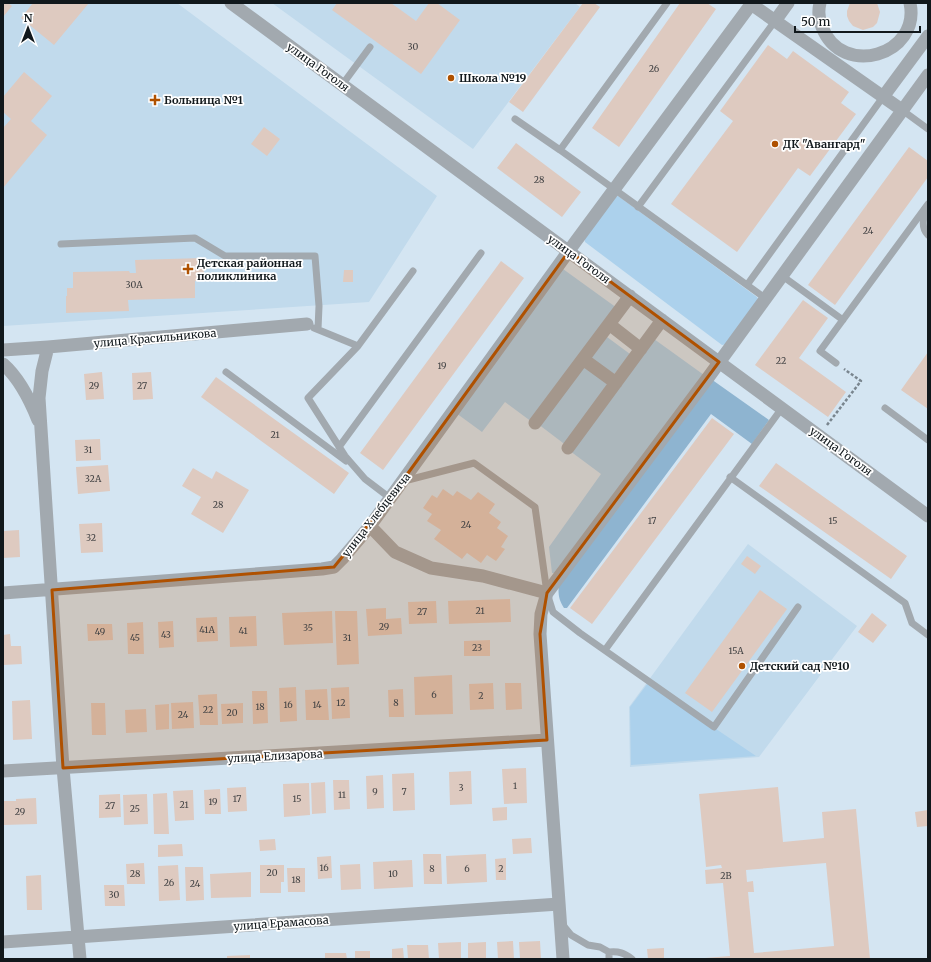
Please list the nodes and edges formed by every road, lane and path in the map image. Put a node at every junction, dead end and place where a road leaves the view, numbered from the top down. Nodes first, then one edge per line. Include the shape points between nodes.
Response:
1 (231, 3) edge
2 (667, 3) edge
3 (751, 3) edge
4 (788, 3) edge
5 (820, 3) edge
6 (910, 3) edge
7 (775, 21) junction
8 (928, 36) edge
9 (370, 47) dead end
10 (838, 48) junction
11 (830, 60) junction
12 (928, 75) edge
13 (342, 85) junction
14 (883, 97) junction
15 (902, 110) junction
16 (515, 119) dead end
17 (928, 129) edge
18 (560, 150) junction
19 (614, 190) junction
20 (928, 204) edge
21 (638, 207) junction
22 (928, 235) edge
23 (61, 244) dead end
24 (569, 251) junction
25 (482, 252) dead end
26 (413, 271) dead end
27 (782, 275) junction
28 (747, 285) junction
29 (630, 296) junction
30 (765, 298) junction
31 (662, 320) junction
32 (843, 320) junction
33 (609, 324) junction
34 (313, 327) junction
35 (358, 346) junction
36 (48, 347) junction
37 (641, 349) junction
38 (3, 350) edge
39 (583, 359) junction
40 (719, 362) junction
41 (836, 363) joint
42 (3, 364) edge
43 (226, 372) dead end
44 (616, 383) junction
45 (782, 408) junction
46 (885, 408) dead end
47 (535, 423) dead end
48 (41, 425) junction
49 (827, 425) dead end
50 (928, 440) edge
51 (339, 447) junction
52 (568, 448) dead end
53 (355, 467) junction
54 (730, 478) junction
55 (402, 482) junction
56 (390, 498) junction
57 (928, 516) edge
58 (370, 526) junction
59 (52, 590) junction
60 (3, 593) edge
61 (547, 593) junction
62 (798, 607) dead end
63 (928, 635) edge
64 (605, 650) junction
65 (547, 740) junction
66 (63, 768) junction
67 (3, 771) edge
68 (559, 904) junction
69 (560, 922) junction
70 (78, 937) junction
71 (3, 942) edge
72 (609, 956) edge
73 (80, 959) edge
74 (563, 959) edge
75 (632, 959) edge

1 - 13 street, улица Гоголя
2 - 18 lane
3 - 7 street
3 - 19 street, улица Хлебцевича
4 - 7 street
5 - 10 street via 820,21 825,33
6 - 10 street via 910,21 905,33 885,52 872,56 858,56
7 - 11 street
7 - 21 lane
8 - 14 street
9 - 13 lane
10 - 11 street
11 - 14 street
12 - 15 street
13 - 24 street, улица Гоголя
14 - 15 street
14 - 28 lane
15 - 17 lane
15 - 27 street
16 - 18 lane
18 - 19 lane
19 - 21 lane
19 - 24 street, улица Хлебцевича
20 - 22 lane via 923,222 924,231
20 - 32 lane
21 - 28 lane
23 - 34 lane via 196,238 225,256 315,256 319,306
24 - 29 street, улица Гоголя
24 - 55 street, улица Хлебцевича
25 - 51 lane
26 - 35 lane
27 - 30 street
27 - 32 lane
28 - 30 lane
29 - 31 street, улица Гоголя
29 - 33 street
30 - 40 street
31 - 37 street
31 - 40 street, улица Гоголя
32 - 41 lane via 820,351
33 - 37 street
33 - 39 street
34 - 35 lane
34 - 36 street, улица Красильникова
35 - 51 lane via 308,398
36 - 38 street, улица Красильникова
36 - 48 street via 39,398
37 - 44 street
39 - 44 street
39 - 47 street
40 - 45 street, улица Гоголя
40 - 61 street
41 - 49 path via 861,381
42 - 48 street via 14,375
43 - 53 lane
44 - 52 street
45 - 54 lane
45 - 57 street, улица Гоголя
46 - 50 lane
48 - 59 street
51 - 53 lane
53 - 56 lane via 365,479
54 - 63 lane via 906,603 912,623
54 - 64 lane
55 - 56 street, улица Хлебцевича
55 - 61 lane via 474,463 535,507
56 - 58 street, улица Хлебцевича
58 - 59 street, улица Хлебцевича via 334,567
58 - 61 street via 395,552 431,568 483,576
59 - 60 street, улица Хлебцевича
59 - 66 street
61 - 64 lane via 553,612
61 - 65 street via 541,614 540,634
62 - 64 lane via 714,727
65 - 66 street, улица Елизарова
65 - 68 street
66 - 67 street, улица Елизарова
66 - 70 street
68 - 69 street
68 - 70 street, улица Ерамасова
69 - 72 lane via 571,935 588,945 600,947
69 - 74 street
70 - 71 street, улица Ерамасова
70 - 73 street
72 - 75 lane via 617,951

